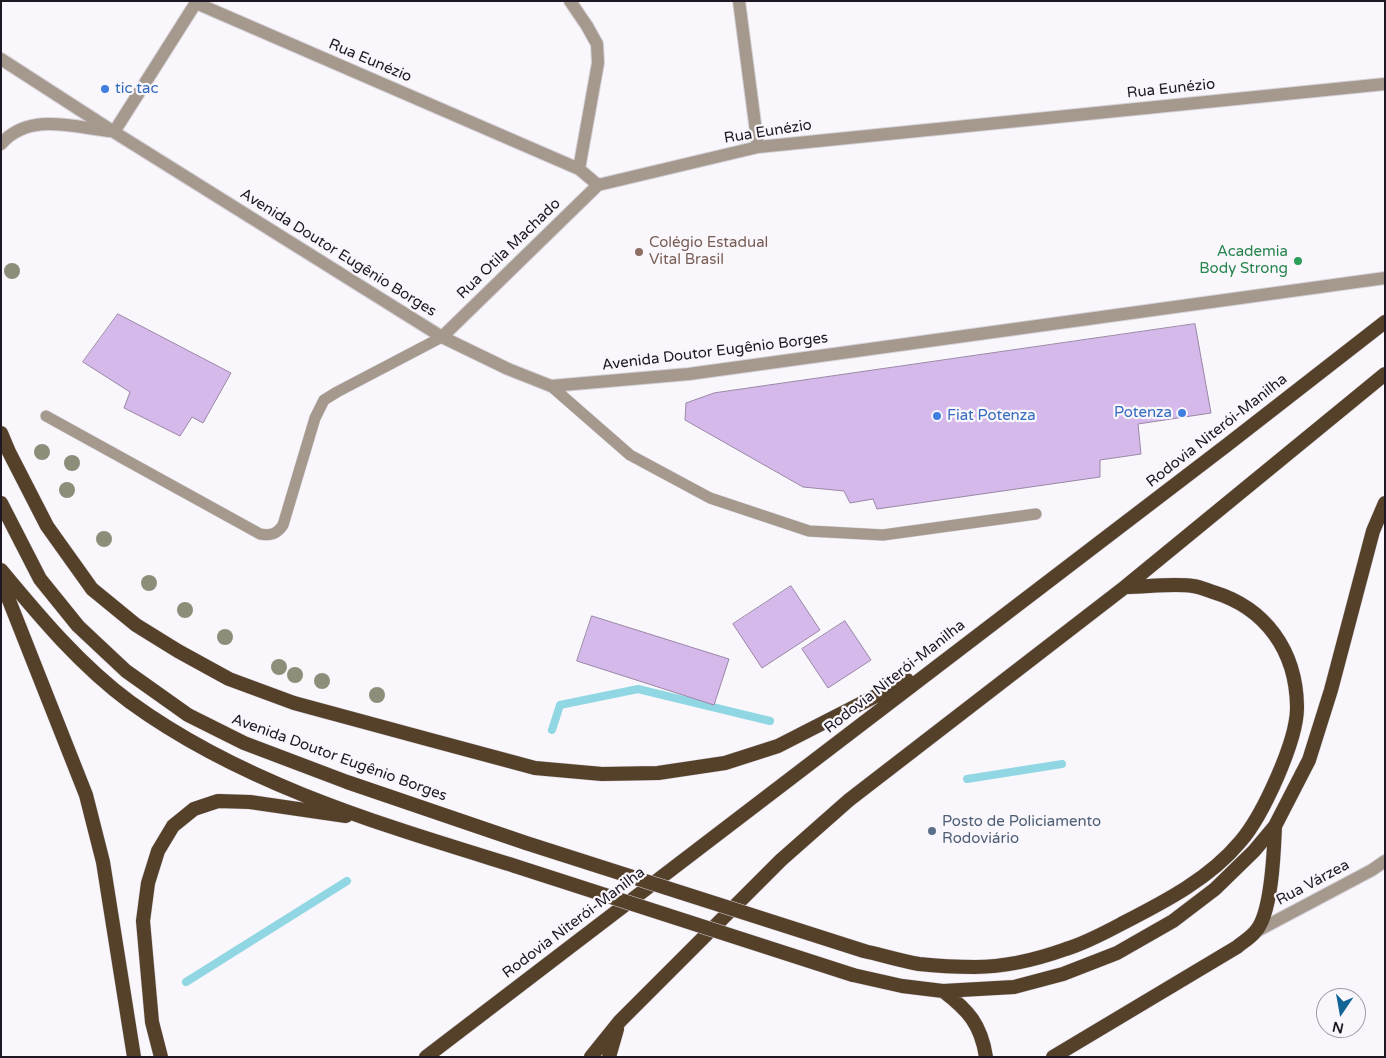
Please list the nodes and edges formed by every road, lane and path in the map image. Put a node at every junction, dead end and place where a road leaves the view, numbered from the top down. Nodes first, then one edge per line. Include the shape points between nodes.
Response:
1 (570, 1) edge
2 (739, 1) edge
3 (196, 2) edge
4 (1, 59) edge
5 (1385, 84) edge
6 (114, 132) junction
7 (1, 144) edge
8 (758, 147) junction
9 (579, 169) junction
10 (598, 185) junction
11 (1385, 278) edge
12 (1385, 322) edge
13 (442, 337) junction
14 (1385, 374) edge
15 (551, 386) junction
16 (46, 416) dead end
17 (1, 433) edge
18 (1, 503) edge
19 (1385, 503) edge
20 (1036, 514) dead end
21 (1, 570) edge
22 (1, 580) edge
23 (1125, 587) junction
24 (939, 663) junction
25 (368, 820) junction
26 (1275, 826) junction
27 (1385, 861) edge
28 (1257, 931) junction
29 (943, 991) junction
30 (620, 1021) junction
31 (134, 1057) edge
32 (161, 1057) edge
33 (426, 1057) edge
34 (591, 1057) edge
35 (609, 1057) edge
36 (986, 1057) edge
37 (1053, 1057) edge

1 - 9 street via 597,44 598,63
2 - 8 street
3 - 6 street
3 - 9 street, Rua Eunézio
4 - 6 street, Avenida Doutor Eugênio Borges
5 - 8 street, Rua Eunézio
6 - 7 street, Avenida Doutor Eugênio Borges via 45,123 26,126
6 - 13 street, Avenida Doutor Eugênio Borges
8 - 10 street, Rua Eunézio
9 - 10 street, Rua Eunézio
10 - 13 street, Rua Otila Machado
11 - 15 street, Avenida Doutor Eugênio Borges via 689,374
12 - 24 highway, Rodovia Niterói-Manilha
13 - 15 street, Avenida Doutor Eugênio Borges
13 - 16 lane via 324,400 315,418 283,525 278,532 269,535 260,534
14 - 23 highway
15 - 20 lane via 630,454 710,498 808,530 883,535
17 - 24 highway via 47,526 92,589 136,625 230,679 294,703 535,768 602,774 658,773 726,763 778,746
18 - 23 highway, Avenida Doutor Eugênio Borges, bridge via 40,579 78,626 126,671 188,715 244,743 347,782 864,951 918,964 977,967 1021,962 1067,949 1106,932 1163,903 1212,870 1240,842 1261,812 1292,739 1297,707 1294,676 1284,648 1268,625 1246,606 1222,595 1193,586
19 - 26 highway via 1373,531 1309,760
21 - 25 highway via 79,658 129,701 180,736 245,770
22 - 31 highway via 86,795 103,862
23 - 30 highway via 848,800 781,860
24 - 33 highway, Rodovia Niterói-Manilha
25 - 29 highway, bridge via 853,976
25 - 32 highway via 250,802 218,801 194,809 173,826 158,851 150,875 143,921 152,1022
26 - 28 highway via 1266,909
26 - 29 highway via 1215,889 1173,921 1117,953 1062,974 1014,987
27 - 28 street, Rua Várzea
28 - 37 highway via 1237,947
29 - 36 highway via 963,1006 975,1021 985,1045
30 - 34 highway
30 - 35 highway

